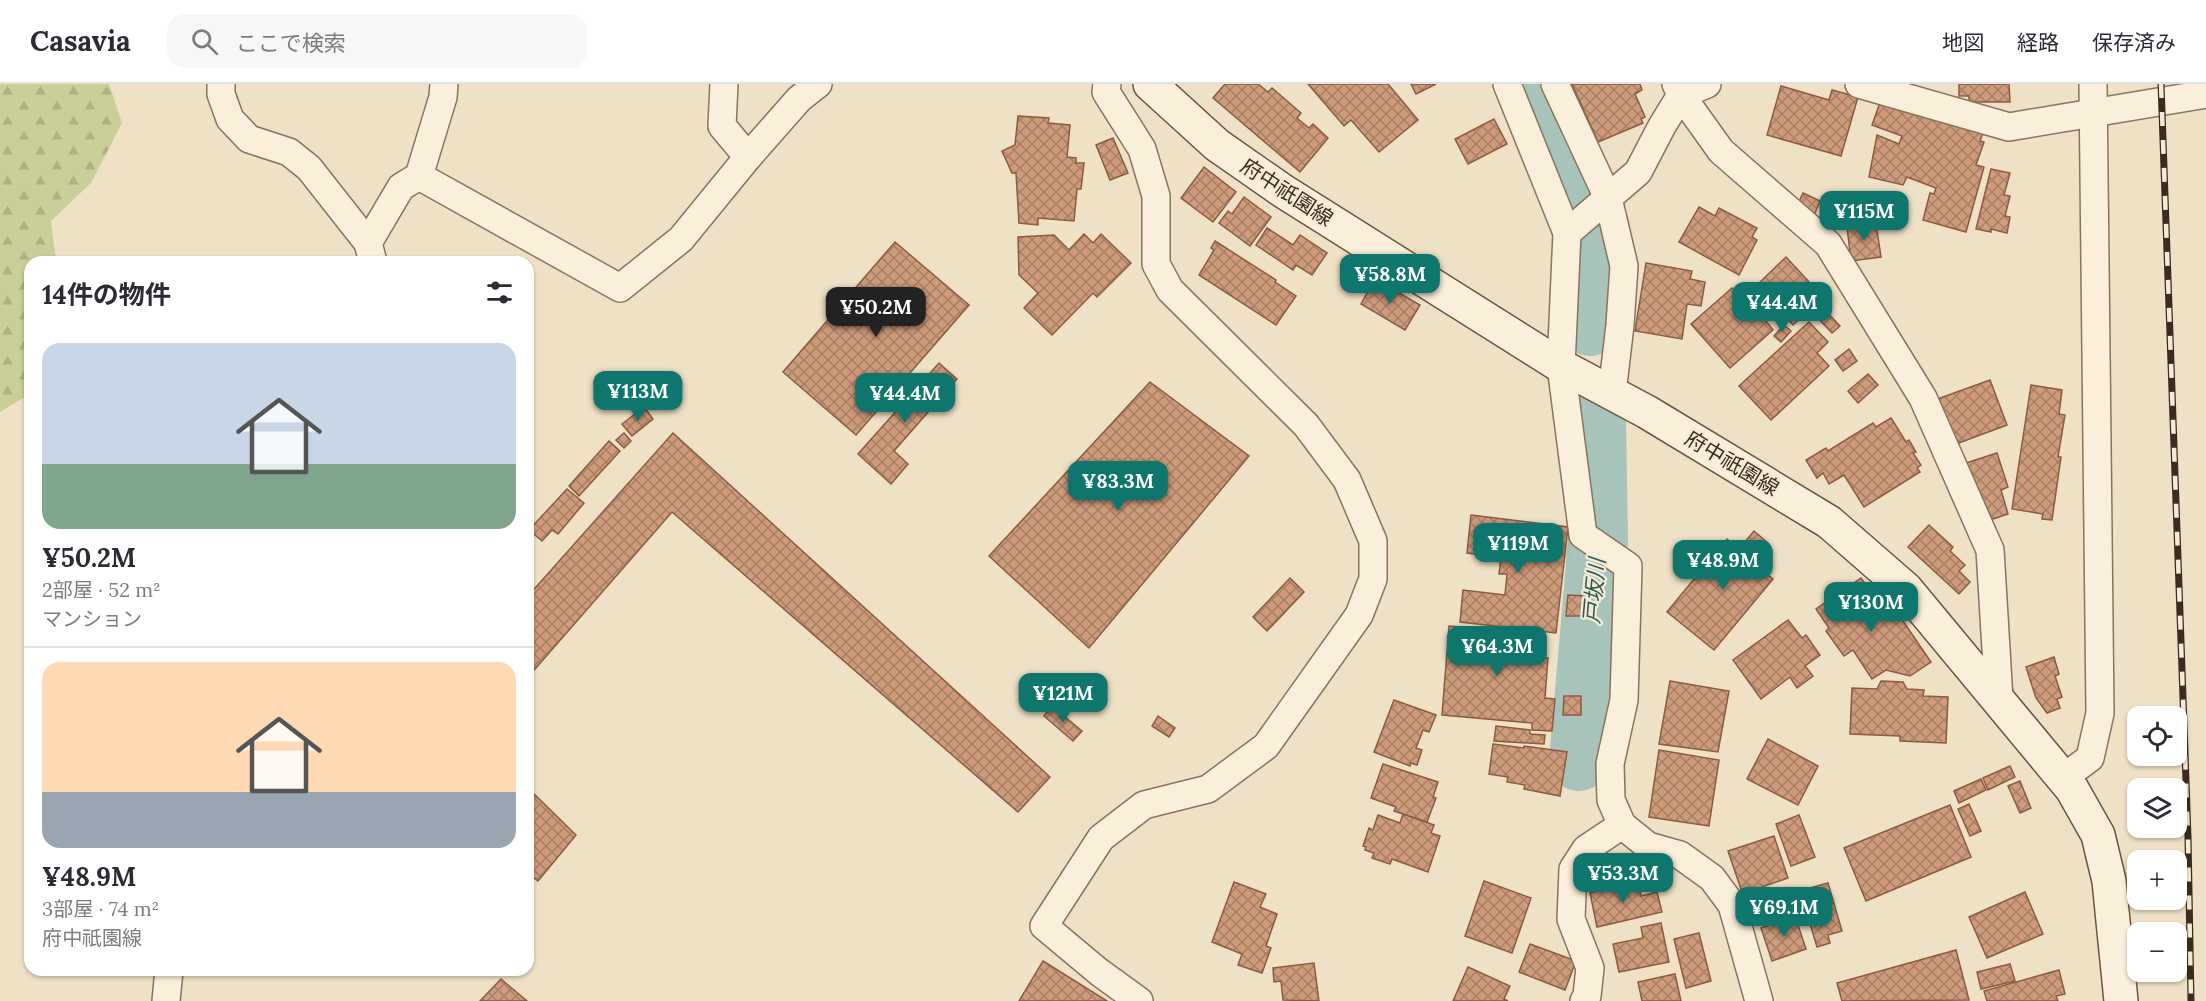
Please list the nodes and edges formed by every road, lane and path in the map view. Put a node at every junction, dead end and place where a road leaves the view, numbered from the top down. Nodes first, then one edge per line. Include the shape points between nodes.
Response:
1 (221, 84) edge
2 (444, 84) edge
3 (724, 84) edge
4 (818, 84) edge
5 (1107, 84) edge
6 (1150, 84) edge
7 (1507, 84) edge
8 (1555, 84) edge
9 (1707, 84) edge
10 (1859, 84) edge
11 (2093, 84) edge
12 (1679, 89) edge
13 (2206, 94) edge
14 (2092, 114) junction
15 (748, 157) junction
16 (419, 176) junction
17 (1608, 198) junction
18 (1567, 233) junction
19 (370, 253) edge
20 (1561, 366) junction
21 (1612, 393) junction
22 (1999, 699) junction
23 (2063, 778) junction
24 (1622, 825) junction
25 (168, 976) edge
26 (166, 1001) edge
27 (1139, 1001) edge
28 (1584, 1001) edge
29 (1759, 1001) edge
30 (2121, 1001) edge

1 - 19 street via 230,119 249,139 289,152 309,168
2 - 16 street
3 - 15 street via 722,126
4 - 15 street via 799,99
5 - 27 street via 1106,92 1142,148 1156,196 1156,264 1170,290 1306,425 1347,480 1373,541 1373,579 1359,615 1266,746 1208,789 1144,805 1101,838 1044,926
6 - 20 main road, 府中祇園線 via 1217,145 1283,191
7 - 18 street
8 - 17 street
9 - 12 street
10 - 14 street via 2009,127
11 - 14 street
12 - 17 street via 1638,172
12 - 22 street via 1721,151 1828,244 1923,398 1990,550
13 - 14 street
14 - 23 street via 2100,712 2090,758
15 - 16 street via 681,239 620,288
16 - 19 street via 401,186
17 - 18 street
17 - 21 street via 1624,266
18 - 20 street
20 - 21 main road, 府中祇園線
20 - 24 street via 1583,535 1628,566 1624,700 1610,764 1611,800
21 - 22 main road, 府中祇園線 via 1829,522 1906,589
22 - 23 main road, 府中祇園線
23 - 30 main road, 府中祇園線 via 2098,835 2109,881
24 - 28 street via 1586,849 1573,869 1570,919 1590,968
24 - 29 street via 1648,846 1680,855 1712,878 1732,905
25 - 26 street

